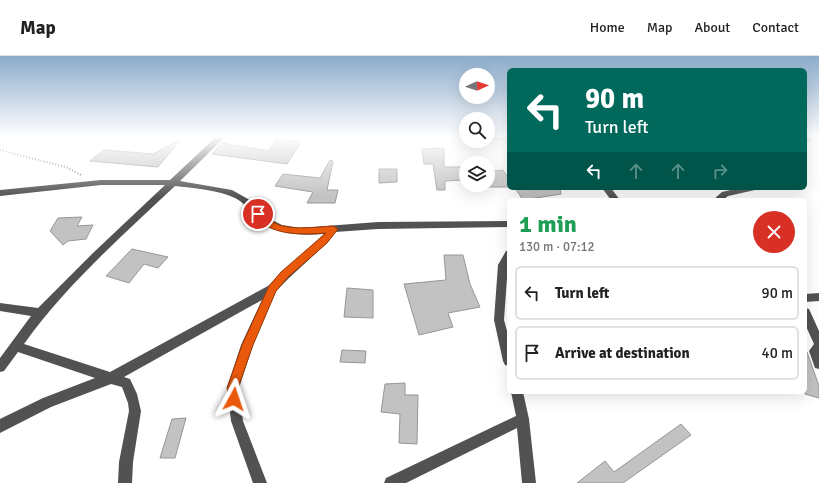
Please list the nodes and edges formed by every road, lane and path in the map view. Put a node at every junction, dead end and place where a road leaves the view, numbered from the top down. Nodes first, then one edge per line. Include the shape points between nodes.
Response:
1 (25, 157) edge
2 (200, 157) edge
3 (174, 182) junction
4 (97, 183) junction
5 (608, 190) edge
6 (743, 190) edge
7 (0, 193) edge
8 (725, 194) edge
9 (614, 198) edge
10 (507, 224) edge
11 (333, 229) junction
12 (507, 259) edge
13 (272, 289) junction
14 (819, 297) edge
15 (807, 298) edge
16 (0, 307) edge
17 (40, 313) junction
18 (807, 317) edge
19 (819, 344) edge
20 (15, 346) junction
21 (507, 346) edge
22 (819, 364) edge
23 (0, 367) edge
24 (112, 378) junction
25 (516, 394) edge
26 (523, 420) junction
27 (0, 427) edge
28 (125, 483) edge
29 (260, 483) edge
30 (391, 483) edge
31 (529, 483) edge

1 - 4 path via 66,168
2 - 3 street
3 - 4 street
3 - 11 street via 242,197 267,223 279,228 310,231
3 - 17 street
4 - 7 street
5 - 9 street
6 - 8 street
10 - 11 street via 396,225
11 - 13 street via 324,241 284,275
12 - 21 street via 504,266 499,320
13 - 24 street
13 - 29 street via 233,388 237,421
14 - 15 street
16 - 17 street
17 - 20 street
18 - 19 street
19 - 22 street via 815,351
20 - 23 street
20 - 24 street
24 - 27 street via 47,402
24 - 28 street via 126,383 134,397 136,415 126,455
25 - 26 street
26 - 30 street
26 - 31 street

